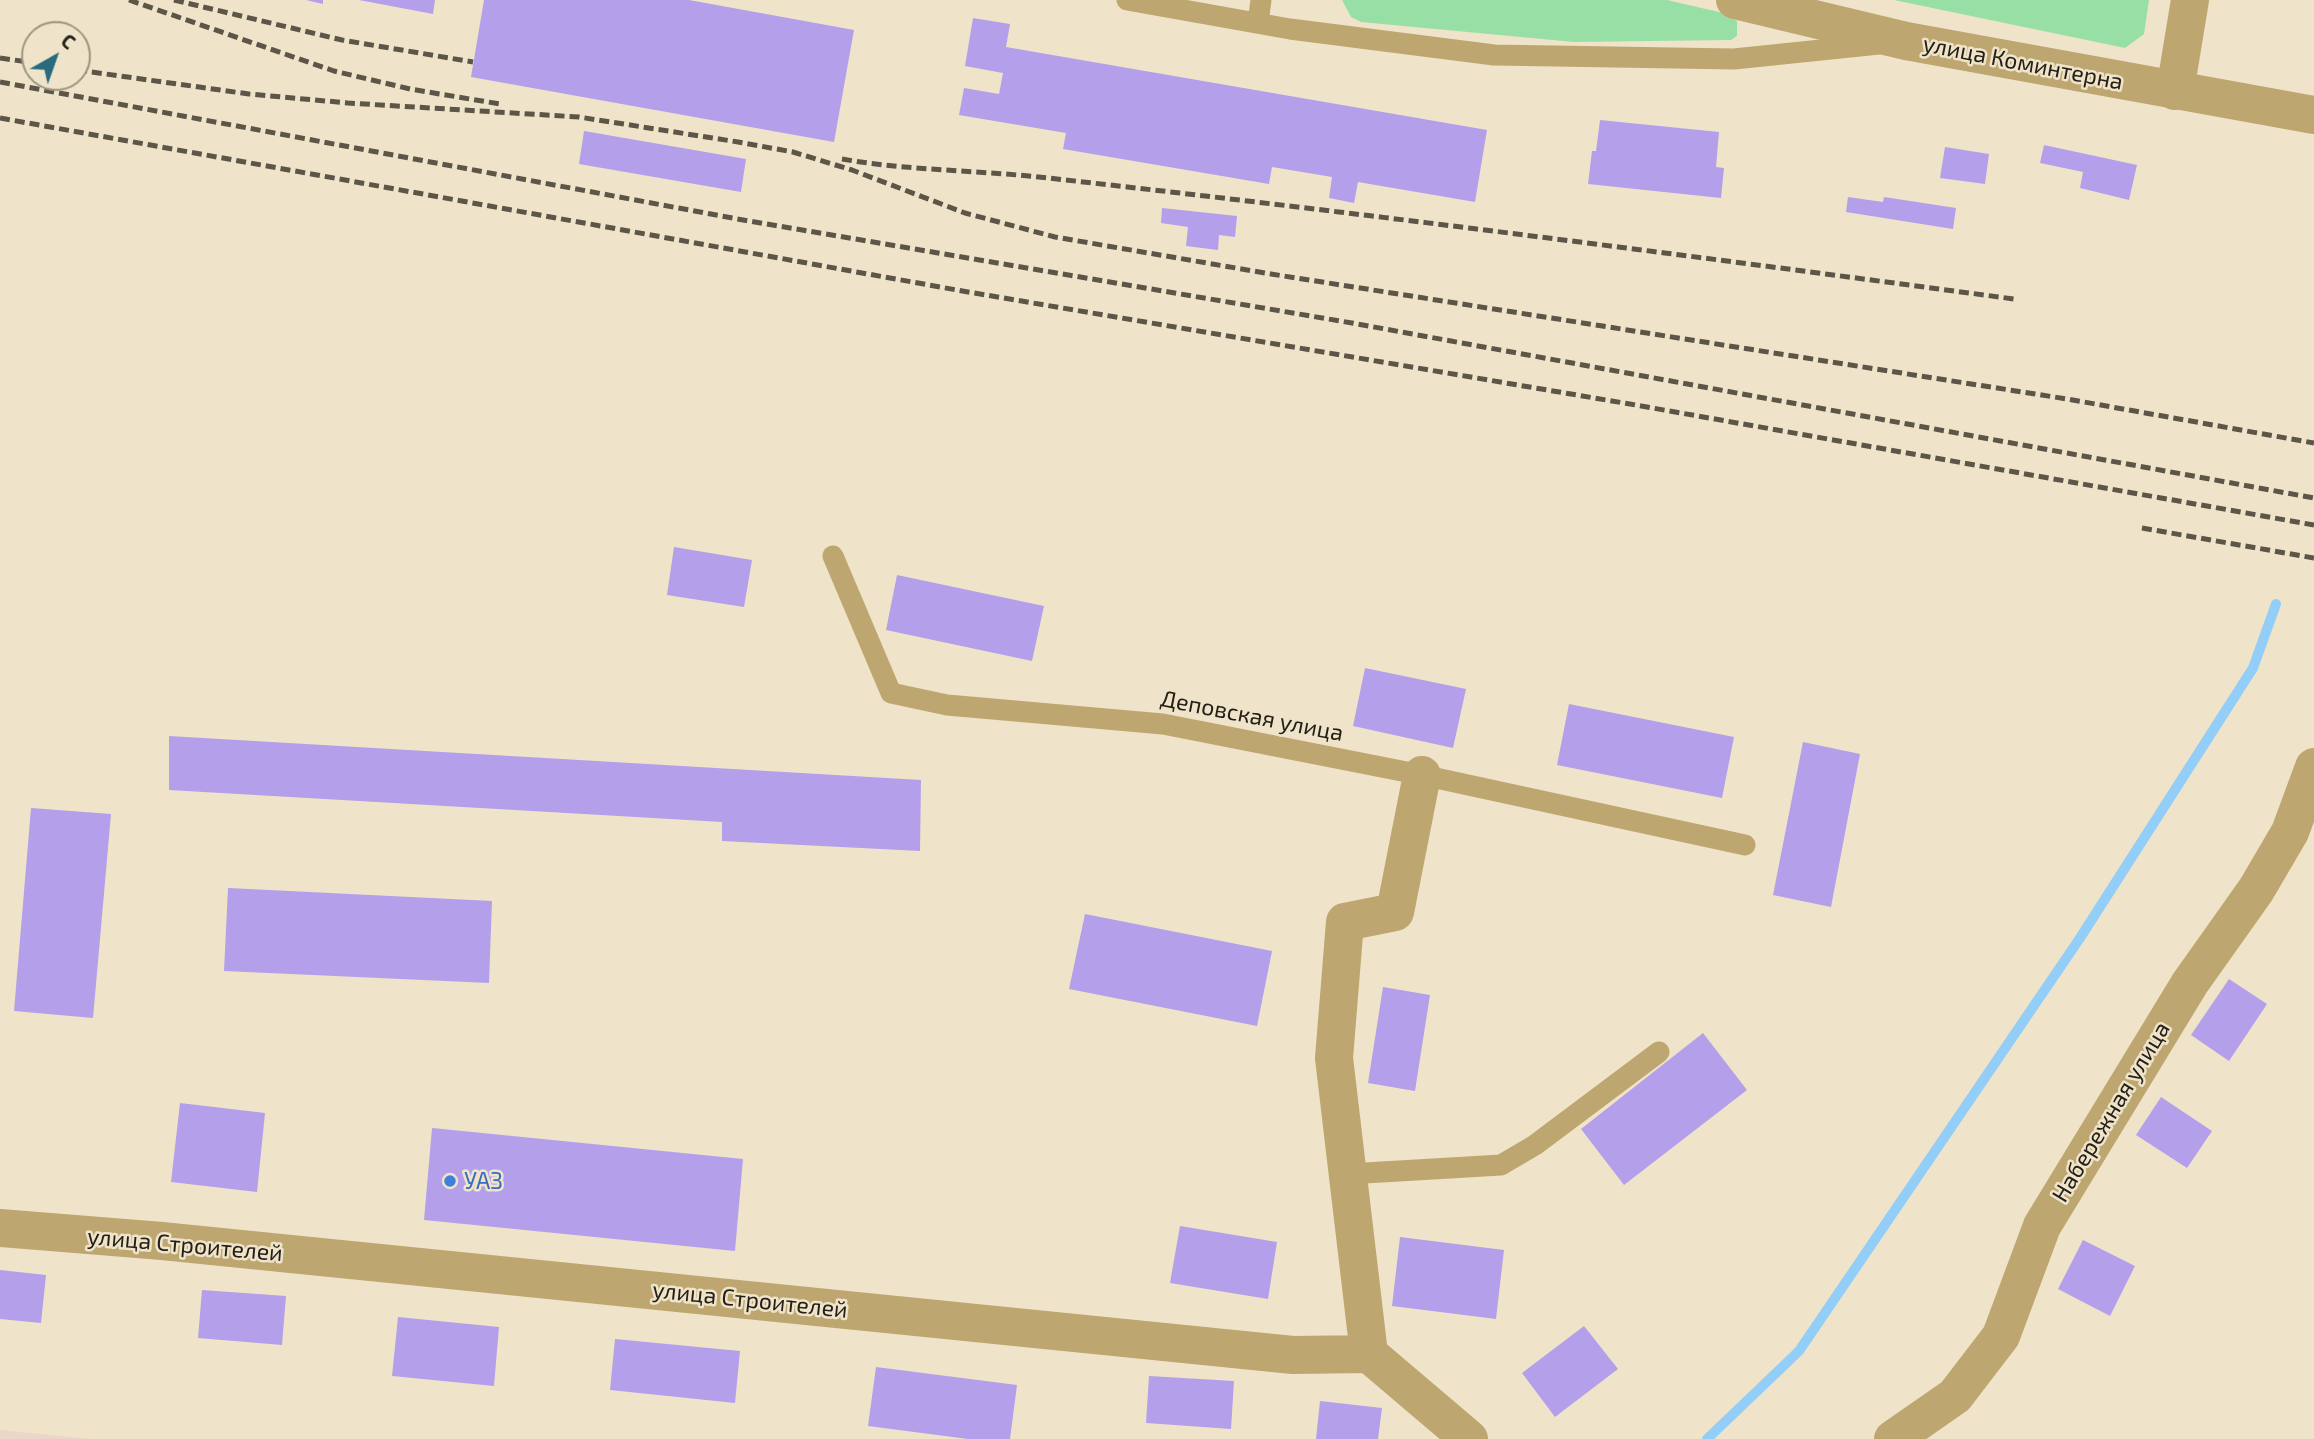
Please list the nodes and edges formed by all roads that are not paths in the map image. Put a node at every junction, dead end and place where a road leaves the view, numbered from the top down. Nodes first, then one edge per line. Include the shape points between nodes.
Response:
1 (1127, 0) edge
2 (1261, 0) edge
3 (1735, 0) edge
4 (2190, 0) edge
5 (1258, 23) junction
6 (1906, 41) junction
7 (2175, 91) junction
8 (2314, 115) edge
9 (832, 556) dead end
10 (2314, 767) edge
11 (1422, 775) junction
12 (1745, 845) dead end
13 (1658, 1052) dead end
14 (1348, 1174) junction
15 (0, 1228) edge
16 (1369, 1354) junction
17 (1469, 1439) edge
18 (1893, 1439) edge

1 - 5 lane
2 - 5 lane
3 - 6 street, улица Коминтерна
4 - 7 street
5 - 6 lane via 1494,55 1734,60
6 - 7 street, улица Коминтерна
7 - 8 street, улица Коминтерна
9 - 11 lane, Деповская улица via 891,693 947,705 1163,724
10 - 18 street, Набережная улица via 2290,832 2256,890 2190,983 2042,1226 2001,1336 1955,1396
11 - 12 lane, Деповская улица
11 - 14 street via 1395,912 1345,922 1334,1058
13 - 14 lane via 1535,1145 1501,1164
14 - 16 street
15 - 16 street, улица Строителей via 1293,1354
16 - 17 street

